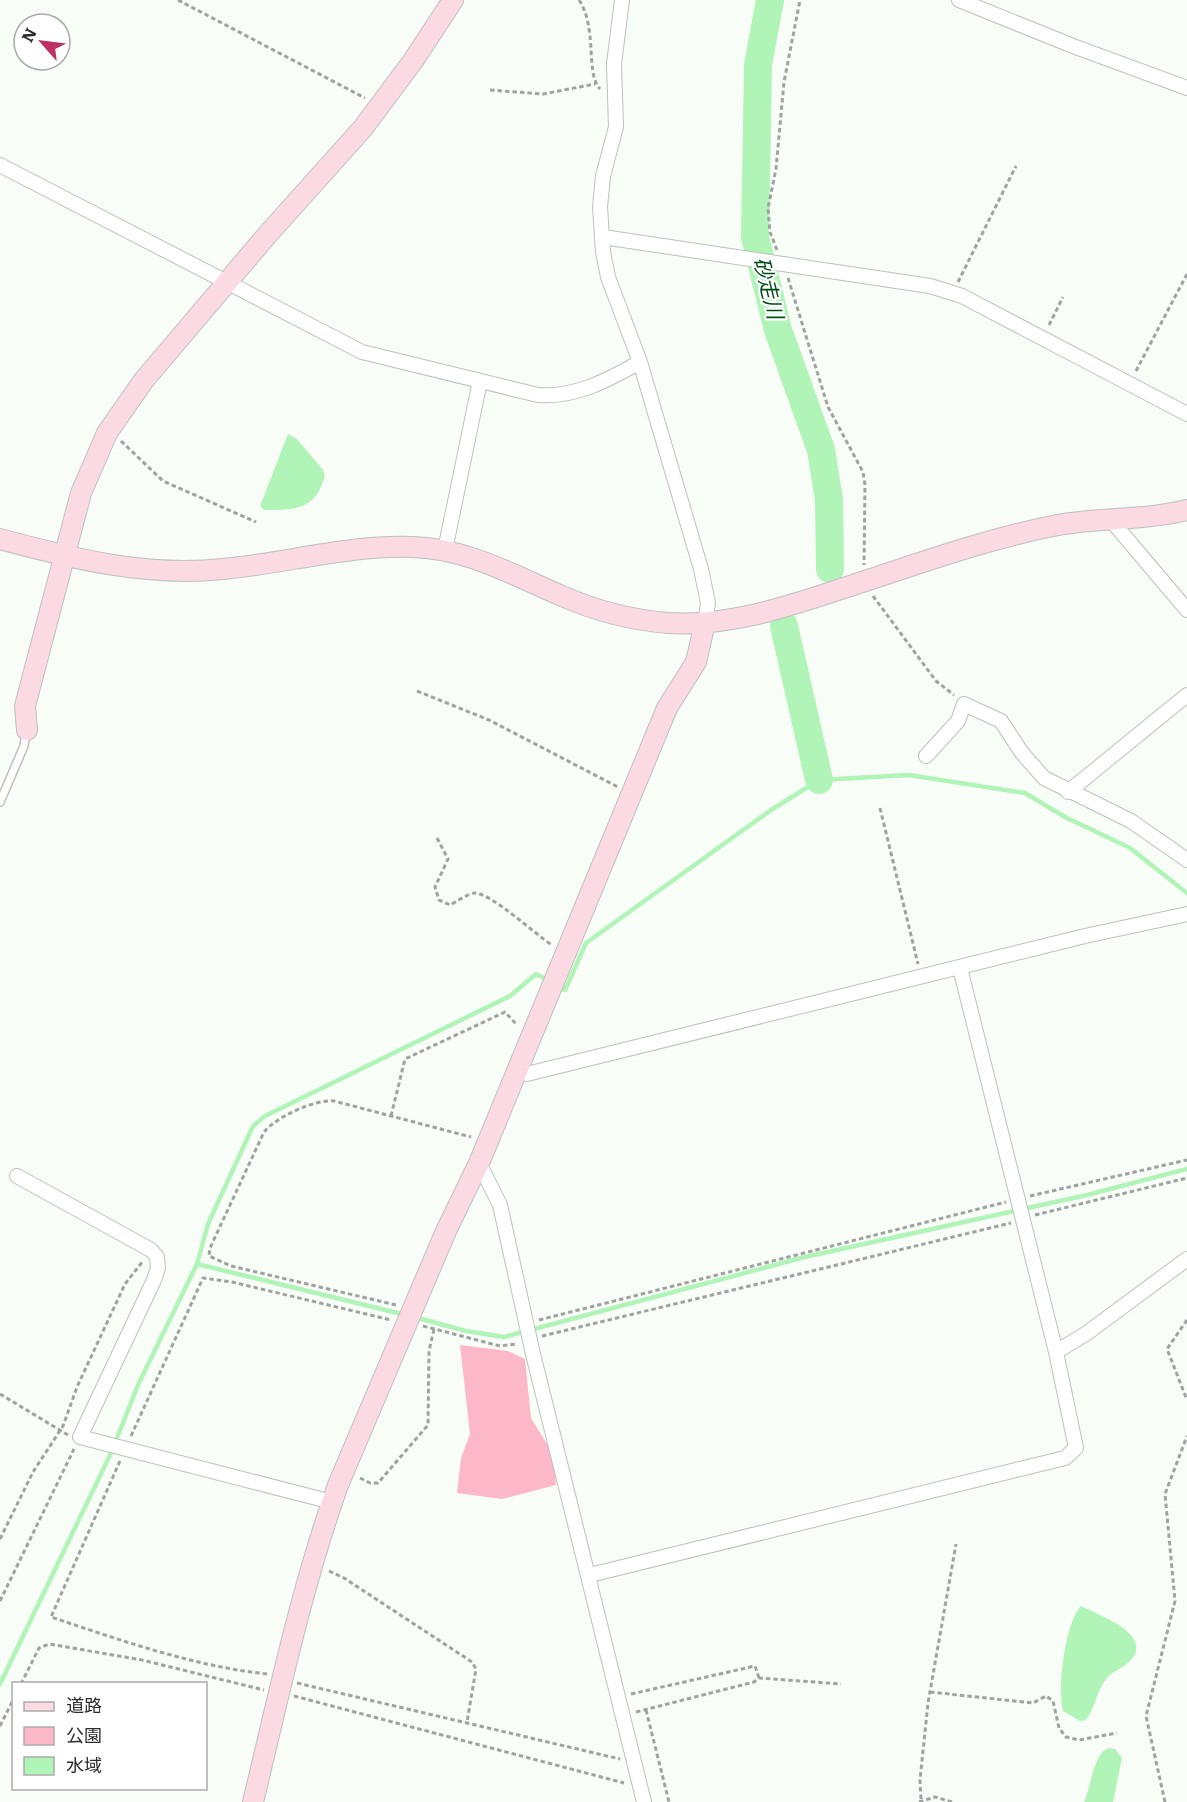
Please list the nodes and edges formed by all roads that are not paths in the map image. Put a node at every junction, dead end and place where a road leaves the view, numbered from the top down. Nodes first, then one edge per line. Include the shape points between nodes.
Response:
1 (453, 0) edge
2 (622, 0) edge
3 (959, 0) edge
4 (1187, 88) edge
5 (0, 165) edge
6 (603, 237) junction
7 (227, 284) junction
8 (640, 362) junction
9 (480, 381) junction
10 (1187, 414) edge
11 (1187, 510) edge
12 (1110, 519) junction
13 (0, 539) edge
14 (445, 550) junction
15 (64, 556) junction
16 (1187, 610) edge
17 (705, 623) junction
18 (1187, 695) edge
19 (27, 730) joint
20 (926, 756) dead end
21 (1068, 792) junction
22 (0, 801) edge
23 (1187, 860) edge
24 (1187, 914) edge
25 (960, 968) junction
26 (517, 1068) junction
27 (479, 1163) junction
28 (17, 1176) dead end
29 (1187, 1259) edge
30 (1056, 1352) junction
31 (332, 1502) junction
32 (590, 1575) junction
33 (253, 1802) edge
34 (644, 1802) edge

1 - 7 street via 380,106
2 - 6 street via 614,64 616,127 603,176 600,207
3 - 4 street
5 - 7 street
6 - 8 street via 608,277
6 - 10 street via 930,286 952,293
7 - 9 street via 362,352
7 - 15 street via 144,380 107,434 84,484
8 - 9 street via 620,374 559,397
8 - 17 street via 701,569 708,603
9 - 14 street
11 - 12 street
12 - 16 street
12 - 17 street via 1055,525 962,549 781,609
13 - 15 street
14 - 15 street via 367,547 222,569 168,572 107,566
14 - 17 street via 500,567 598,610 653,621
15 - 19 street via 25,706
17 - 26 street via 696,662 668,708
18 - 21 street
19 - 22 lane
20 - 21 street via 958,721 964,704 1001,721 1044,778
21 - 23 street via 1131,821
24 - 25 street
25 - 26 street via 527,1074
25 - 30 street
26 - 27 street
27 - 31 street via 409,1316
27 - 32 street via 500,1205
28 - 31 street via 158,1257 154,1280 79,1439
29 - 30 street
30 - 32 street via 1077,1444 1065,1458
31 - 33 street via 311,1565
32 - 34 street

